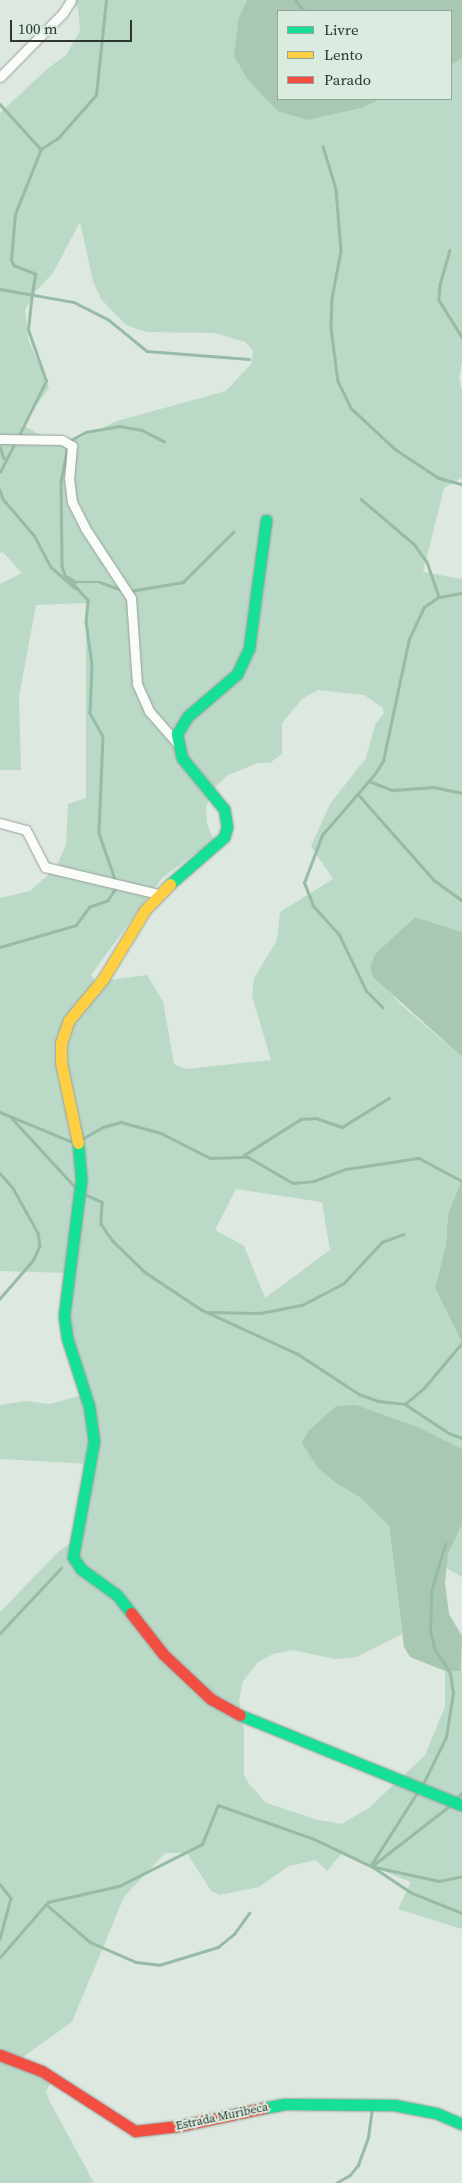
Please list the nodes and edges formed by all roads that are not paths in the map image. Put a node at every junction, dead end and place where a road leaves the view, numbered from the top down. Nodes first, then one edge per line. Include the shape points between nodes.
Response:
1 (71, 0) edge
2 (0, 77) edge
3 (0, 439) edge
4 (266, 520) dead end
5 (177, 743) junction
6 (0, 823) edge
7 (158, 894) junction
8 (462, 1805) edge
9 (0, 2055) edge
10 (462, 2124) edge

1 - 2 street via 63,13
3 - 5 street via 62,440 72,446 69,478 72,502 85,528 131,598 136,684 149,712
4 - 5 street via 249,648 232,680 181,725
5 - 7 street via 182,758 224,809 227,827 219,844
6 - 7 street via 26,830 45,867
7 - 8 street via 136,922 103,978 72,1014 61,1043 61,1062 81,1155 81,1181 64,1316 67,1338 89,1406 94,1441 73,1557 81,1569 116,1595 163,1654 211,1699 257,1724 436,1792
9 - 10 street, Estrada Muribeca via 42,2071 136,2131 179,2126 285,2104 394,2105 436,2113

